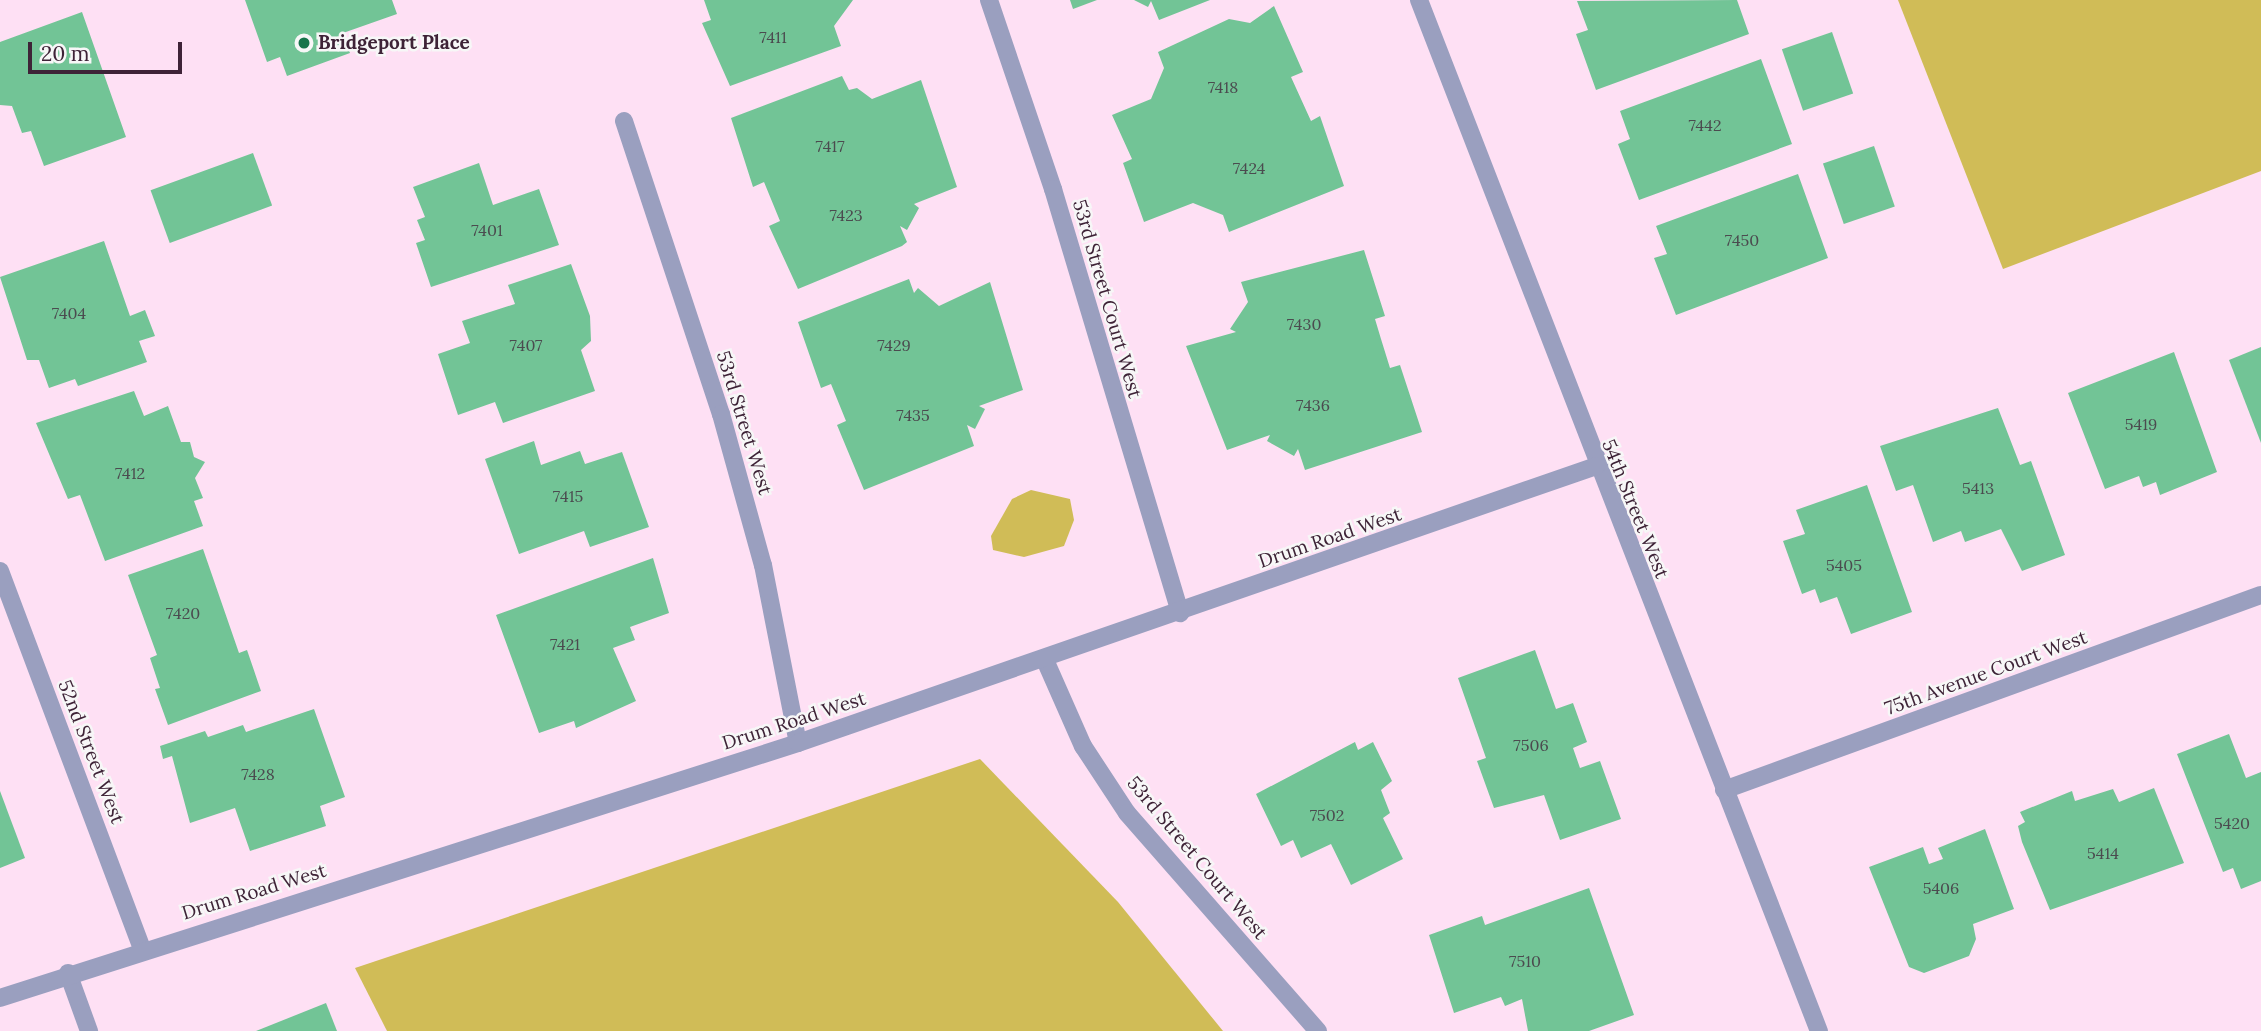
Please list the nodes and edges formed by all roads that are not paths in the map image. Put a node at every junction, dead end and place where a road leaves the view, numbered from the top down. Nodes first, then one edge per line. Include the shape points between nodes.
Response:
1 (989, 0) edge
2 (1419, 0) edge
3 (624, 121) dead end
4 (1596, 466) junction
5 (0, 571) edge
6 (2261, 595) edge
7 (1180, 613) junction
8 (1045, 660) junction
9 (798, 743) junction
10 (1724, 790) junction
11 (142, 949) junction
12 (68, 973) junction
13 (0, 998) edge
14 (89, 1031) edge
15 (1318, 1031) edge
16 (1819, 1031) edge

1 - 7 street, 53rd Street Court West via 1053,189
2 - 4 street, 54th Street West
3 - 9 street, 53rd Street West via 725,426 764,565
4 - 7 street, Drum Road West
4 - 10 street, 54th Street West
5 - 11 street, 52nd Street West
6 - 10 street, 75th Avenue Court West
7 - 8 street, Drum Road West
8 - 9 street, Drum Road West
8 - 15 street, 53rd Street Court West via 1083,746 1127,813
9 - 11 street, Drum Road West
10 - 16 street, 54th Street West
11 - 12 street, Drum Road West
12 - 13 street, Drum Road West
12 - 14 street

